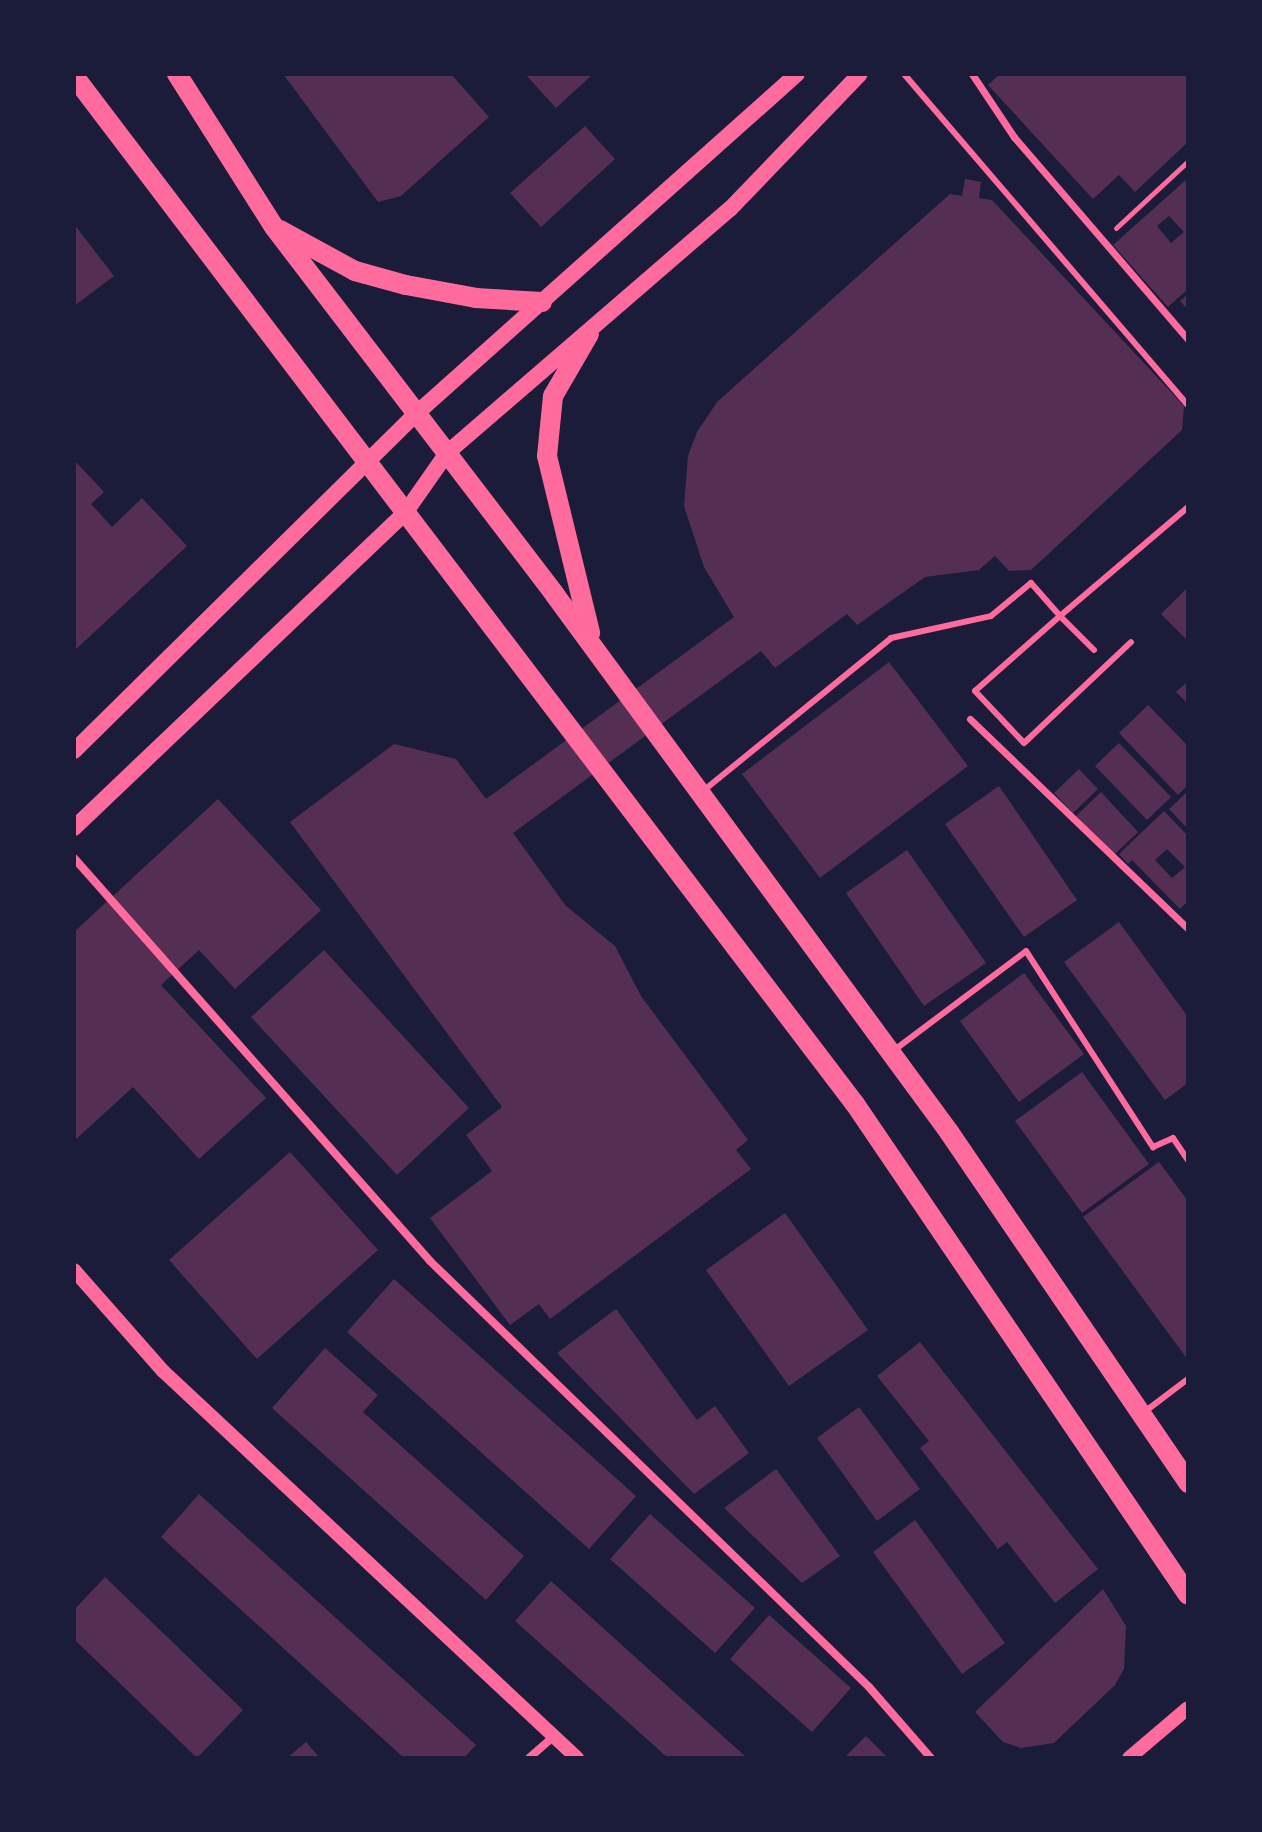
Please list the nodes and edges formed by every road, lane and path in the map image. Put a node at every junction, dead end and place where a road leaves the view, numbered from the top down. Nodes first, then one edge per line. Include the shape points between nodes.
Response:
1 (177, 74) edge
2 (797, 74) edge
3 (860, 74) edge
4 (904, 74) edge
5 (972, 74) edge
6 (74, 76) edge
7 (1188, 161) edge
8 (274, 227) junction
9 (1101, 242) junction
10 (542, 302) junction
11 (589, 334) junction
12 (1188, 339) edge
13 (1188, 405) edge
14 (417, 413) junction
15 (447, 453) junction
16 (366, 462) junction
17 (1188, 507) edge
18 (405, 513) junction
19 (1060, 616) junction
20 (1131, 642) dead end
21 (1094, 650) dead end
22 (595, 652) junction
23 (970, 719) dead end
24 (74, 751) edge
25 (699, 794) junction
26 (74, 828) edge
27 (74, 858) edge
28 (1188, 929) edge
29 (890, 1053) junction
30 (1188, 1160) edge
31 (74, 1270) edge
32 (1188, 1379) edge
33 (1140, 1415) junction
34 (1188, 1483) edge
35 (1188, 1595) edge
36 (1188, 1708) edge
37 (554, 1736) junction
38 (529, 1758) edge
39 (577, 1758) edge
40 (931, 1758) edge
41 (1129, 1758) edge

1 - 8 main road
2 - 10 main road
3 - 11 main road via 730,209
4 - 13 lane
5 - 9 street via 1014,137
6 - 16 main road
7 - 9 path
8 - 10 main road via 355,271 380,278 476,298
8 - 14 main road
9 - 12 street
10 - 14 main road
11 - 15 main road
11 - 22 main road via 553,396 547,456 570,569
14 - 15 main road
14 - 16 main road
15 - 18 main road
15 - 22 main road
16 - 18 main road
16 - 24 main road
17 - 19 lane
18 - 26 main road
18 - 35 main road via 855,1104
19 - 20 lane via 975,691 1024,743
19 - 21 lane
19 - 25 lane via 1031,583 991,616 891,638
22 - 25 main road
23 - 28 street
25 - 29 main road
27 - 40 street via 430,1261 869,1687
29 - 30 lane via 1026,951 1153,1147 1173,1138
29 - 33 main road
31 - 37 street via 163,1371
32 - 33 lane
33 - 34 main road
36 - 41 street
37 - 38 street
37 - 39 street

